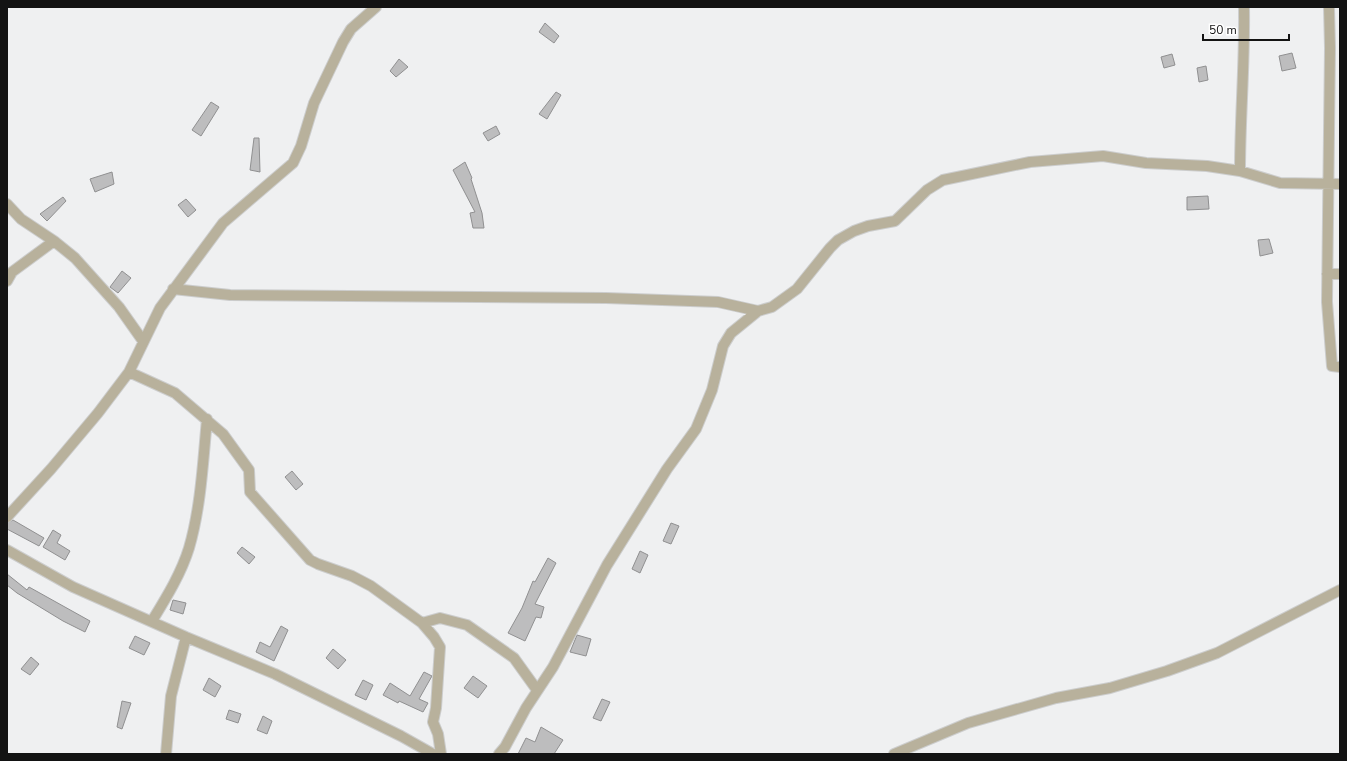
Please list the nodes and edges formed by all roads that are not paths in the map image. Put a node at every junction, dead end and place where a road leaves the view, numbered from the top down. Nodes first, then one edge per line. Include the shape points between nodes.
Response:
1 (376, 7) edge
2 (1244, 7) edge
3 (1329, 7) edge
4 (1240, 171) junction
5 (1328, 183) junction
6 (1340, 184) edge
7 (7, 204) edge
8 (54, 241) junction
9 (1327, 274) junction
10 (1340, 274) edge
11 (7, 281) edge
12 (173, 289) junction
13 (758, 311) junction
14 (143, 341) junction
15 (1340, 367) edge
16 (129, 372) junction
17 (207, 419) junction
18 (7, 517) edge
19 (7, 550) edge
20 (1340, 590) edge
21 (152, 621) junction
22 (422, 623) junction
23 (186, 637) junction
24 (537, 690) junction
25 (166, 754) edge
26 (433, 754) edge
27 (441, 754) edge
28 (500, 754) edge
29 (894, 754) edge

1 - 12 street via 351,29 343,42 314,103 293,163 223,223
2 - 4 street via 1245,56 1242,77
3 - 5 street
4 - 5 street via 1280,183
4 - 13 street via 1207,166 1146,163 1103,156 1030,162 943,180 927,190 896,221 868,226 838,240 797,289 772,306
5 - 6 street
5 - 9 street
7 - 8 street via 21,219
8 - 11 street via 12,272
8 - 14 street via 75,258 119,307
9 - 10 street
9 - 15 street via 1332,366
12 - 13 street via 230,295 614,298 718,302
12 - 14 street
13 - 24 street via 731,333 723,346 712,390 696,429 667,469 607,565 553,667
14 - 16 street
16 - 17 street via 175,393
16 - 18 street via 51,469
17 - 21 street via 196,521 181,569
17 - 22 street via 223,434 249,470 250,492 310,560 371,586
19 - 21 street via 73,587
20 - 29 street via 1217,653 1110,688 1056,698 968,723
21 - 23 street
22 - 24 street via 440,618 468,625 514,658
22 - 27 street via 440,647 433,722
23 - 25 street via 171,696
23 - 26 street via 274,674
24 - 28 street

